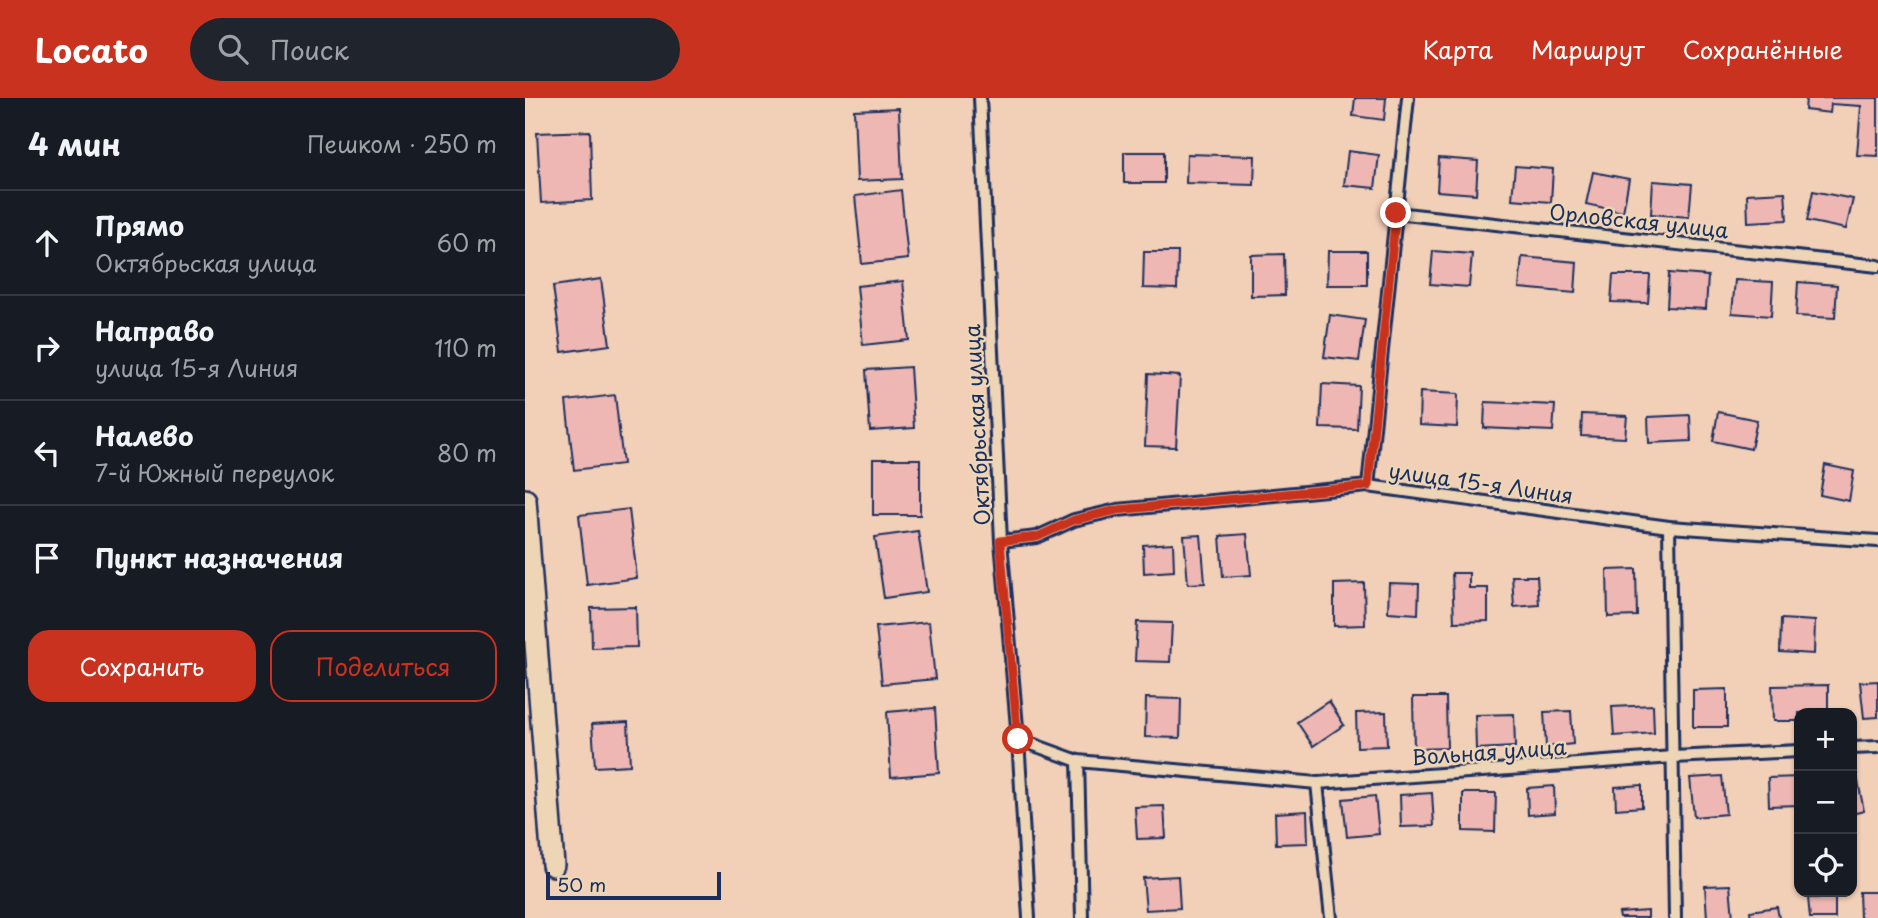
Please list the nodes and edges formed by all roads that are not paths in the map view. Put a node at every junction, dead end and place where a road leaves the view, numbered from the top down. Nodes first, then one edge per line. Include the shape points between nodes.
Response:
1 (980, 98) edge
2 (1408, 98) edge
3 (1396, 213) junction
4 (1878, 266) edge
5 (1368, 486) junction
6 (525, 500) edge
7 (1669, 527) junction
8 (1000, 541) junction
9 (1878, 541) edge
10 (1018, 739) junction
11 (1878, 747) edge
12 (1857, 748) edge
13 (1794, 751) edge
14 (1673, 757) junction
15 (1078, 761) junction
16 (1317, 783) junction
17 (553, 865) dead end
18 (1029, 918) edge
19 (1082, 918) edge
20 (1331, 918) edge
21 (1675, 918) edge

1 - 8 lane, Октябрьская улица
2 - 3 lane
3 - 4 lane, Орловская улица
3 - 5 lane
5 - 7 lane, улица 15-я Линия
5 - 8 lane, улица 15-я Линия via 1117,510 1074,520 1037,537
6 - 17 street
7 - 9 lane, улица 15-я Линия
7 - 14 lane
8 - 10 lane, Октябрьская улица
10 - 15 lane, Вольная улица
10 - 18 lane, Октябрьская улица
11 - 12 lane
13 - 14 lane, Вольная улица
14 - 16 lane, Вольная улица
14 - 21 lane
15 - 16 lane, Вольная улица
15 - 19 lane
16 - 20 lane

